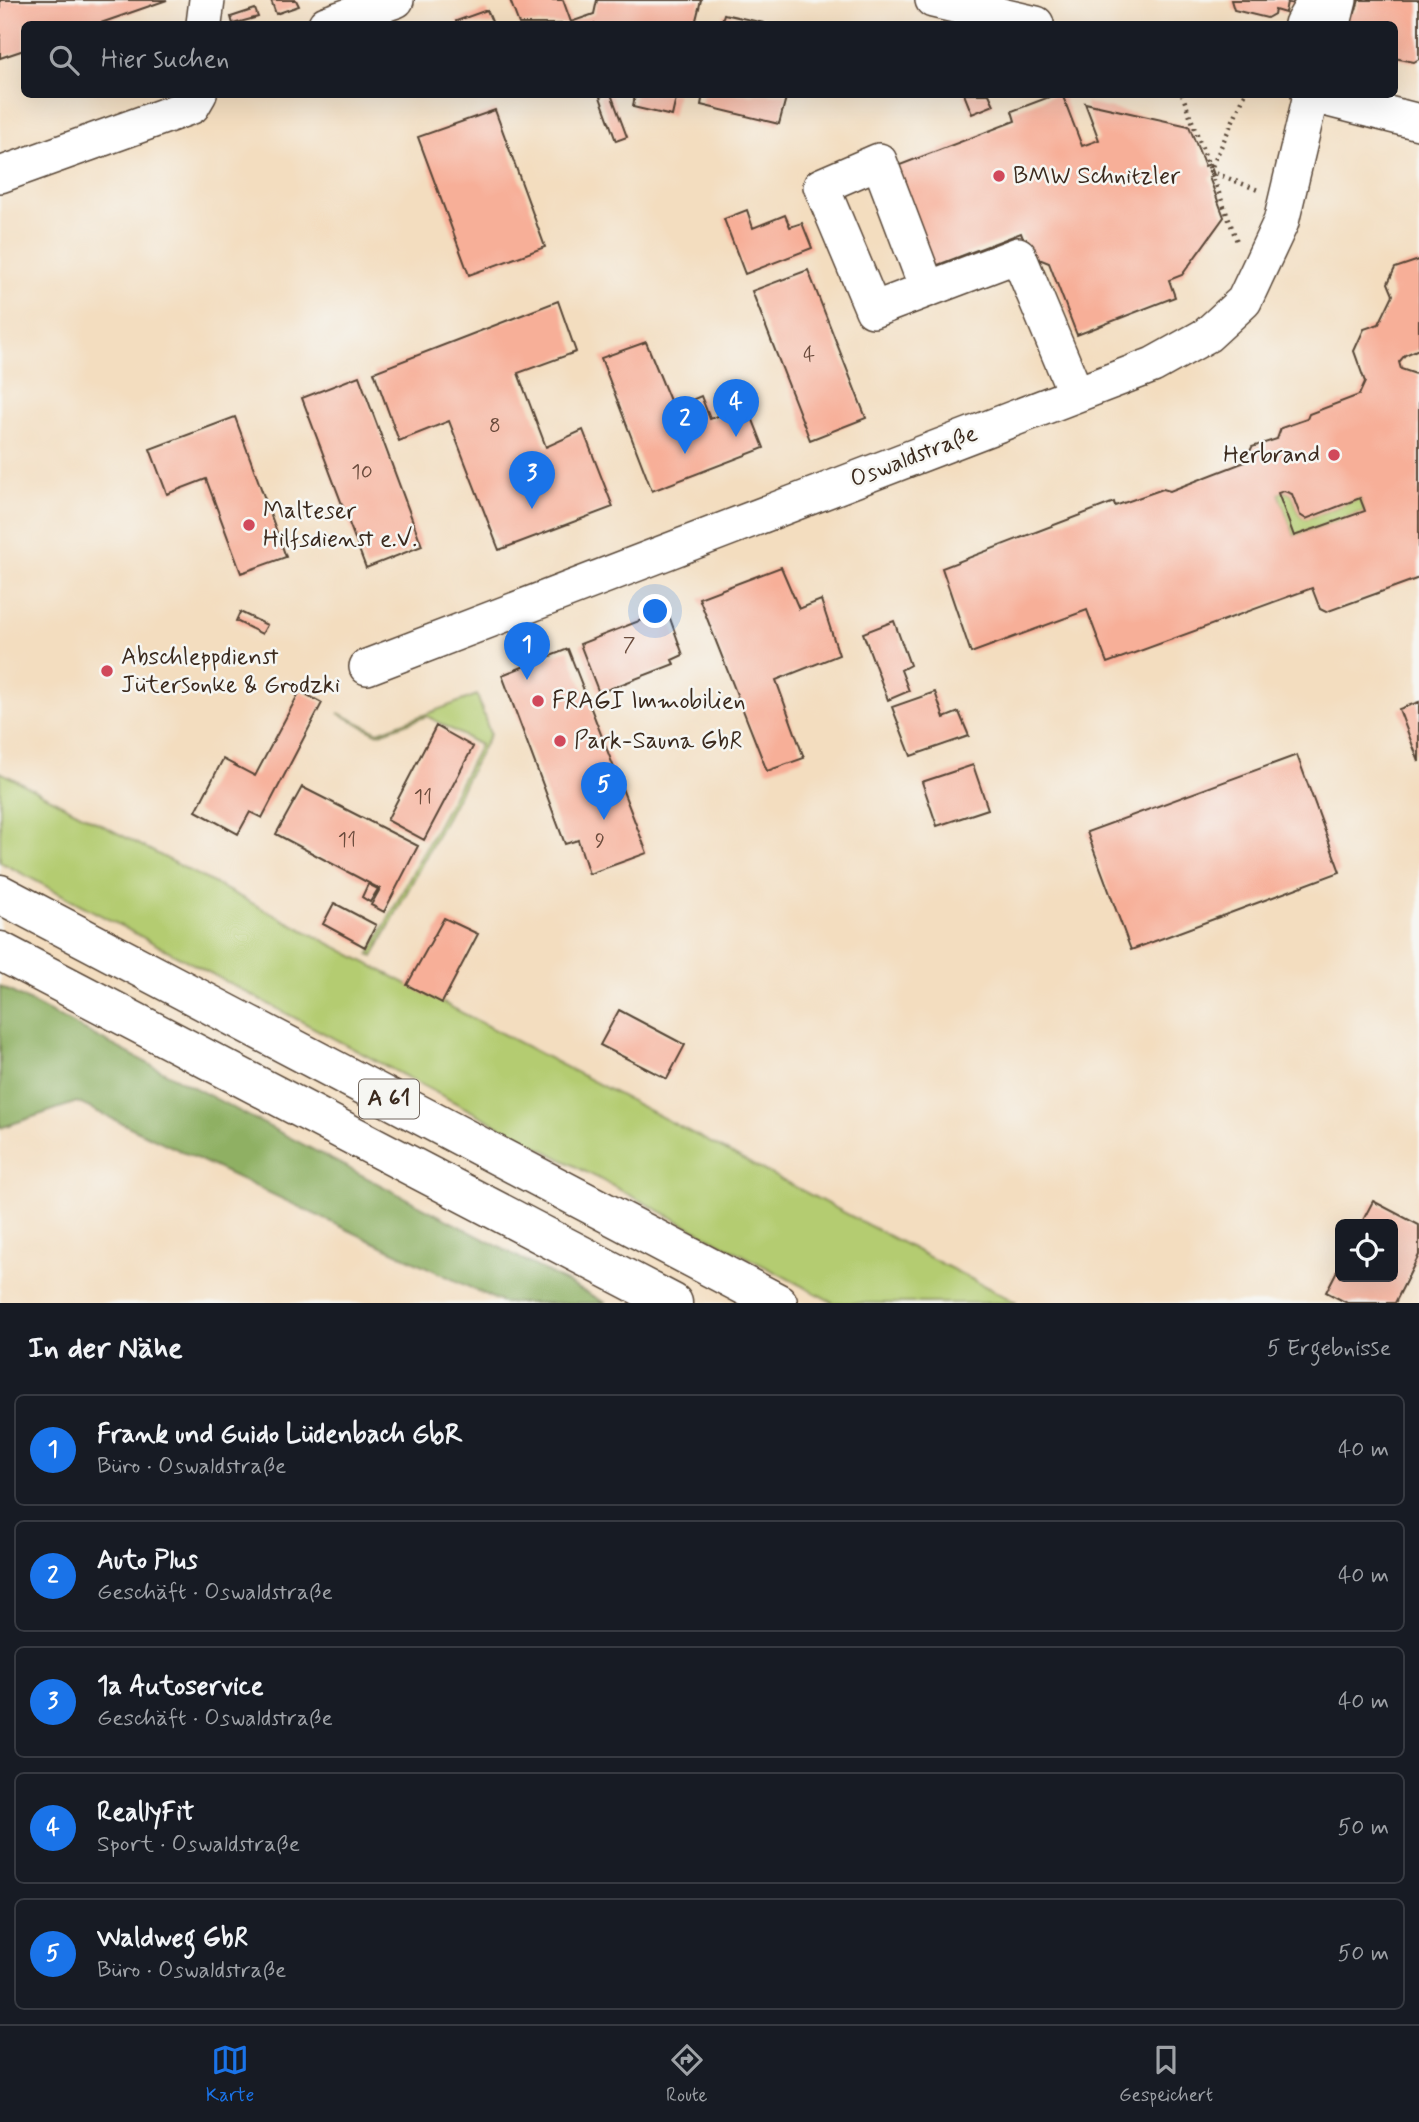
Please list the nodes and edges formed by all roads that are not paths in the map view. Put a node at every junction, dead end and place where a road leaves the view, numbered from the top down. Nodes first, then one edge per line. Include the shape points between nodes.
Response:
1 (207, 0) edge
2 (396, 0) edge
3 (933, 0) edge
4 (1316, 0) edge
5 (1339, 0) edge
6 (204, 21) edge
7 (335, 21) edge
8 (1023, 21) edge
9 (1304, 21) edge
10 (1334, 21) edge
11 (197, 98) edge
12 (1312, 98) edge
13 (1325, 98) edge
14 (1419, 122) edge
15 (0, 175) edge
16 (927, 288) dead end
17 (1076, 394) junction
18 (368, 667) dead end
19 (0, 894) edge
20 (0, 951) edge
21 (673, 1303) edge
22 (778, 1303) edge

1 - 6 street
2 - 7 street
3 - 8 street
4 - 9 street
5 - 10 street
11 - 15 street via 192,106
12 - 17 street, Oswaldstraße via 1281,222 1244,301 1207,335 1153,365
13 - 14 street
16 - 17 street via 1018,255
17 - 18 street, Oswaldstraße
19 - 22 highway, A 61
20 - 21 highway, A 61

